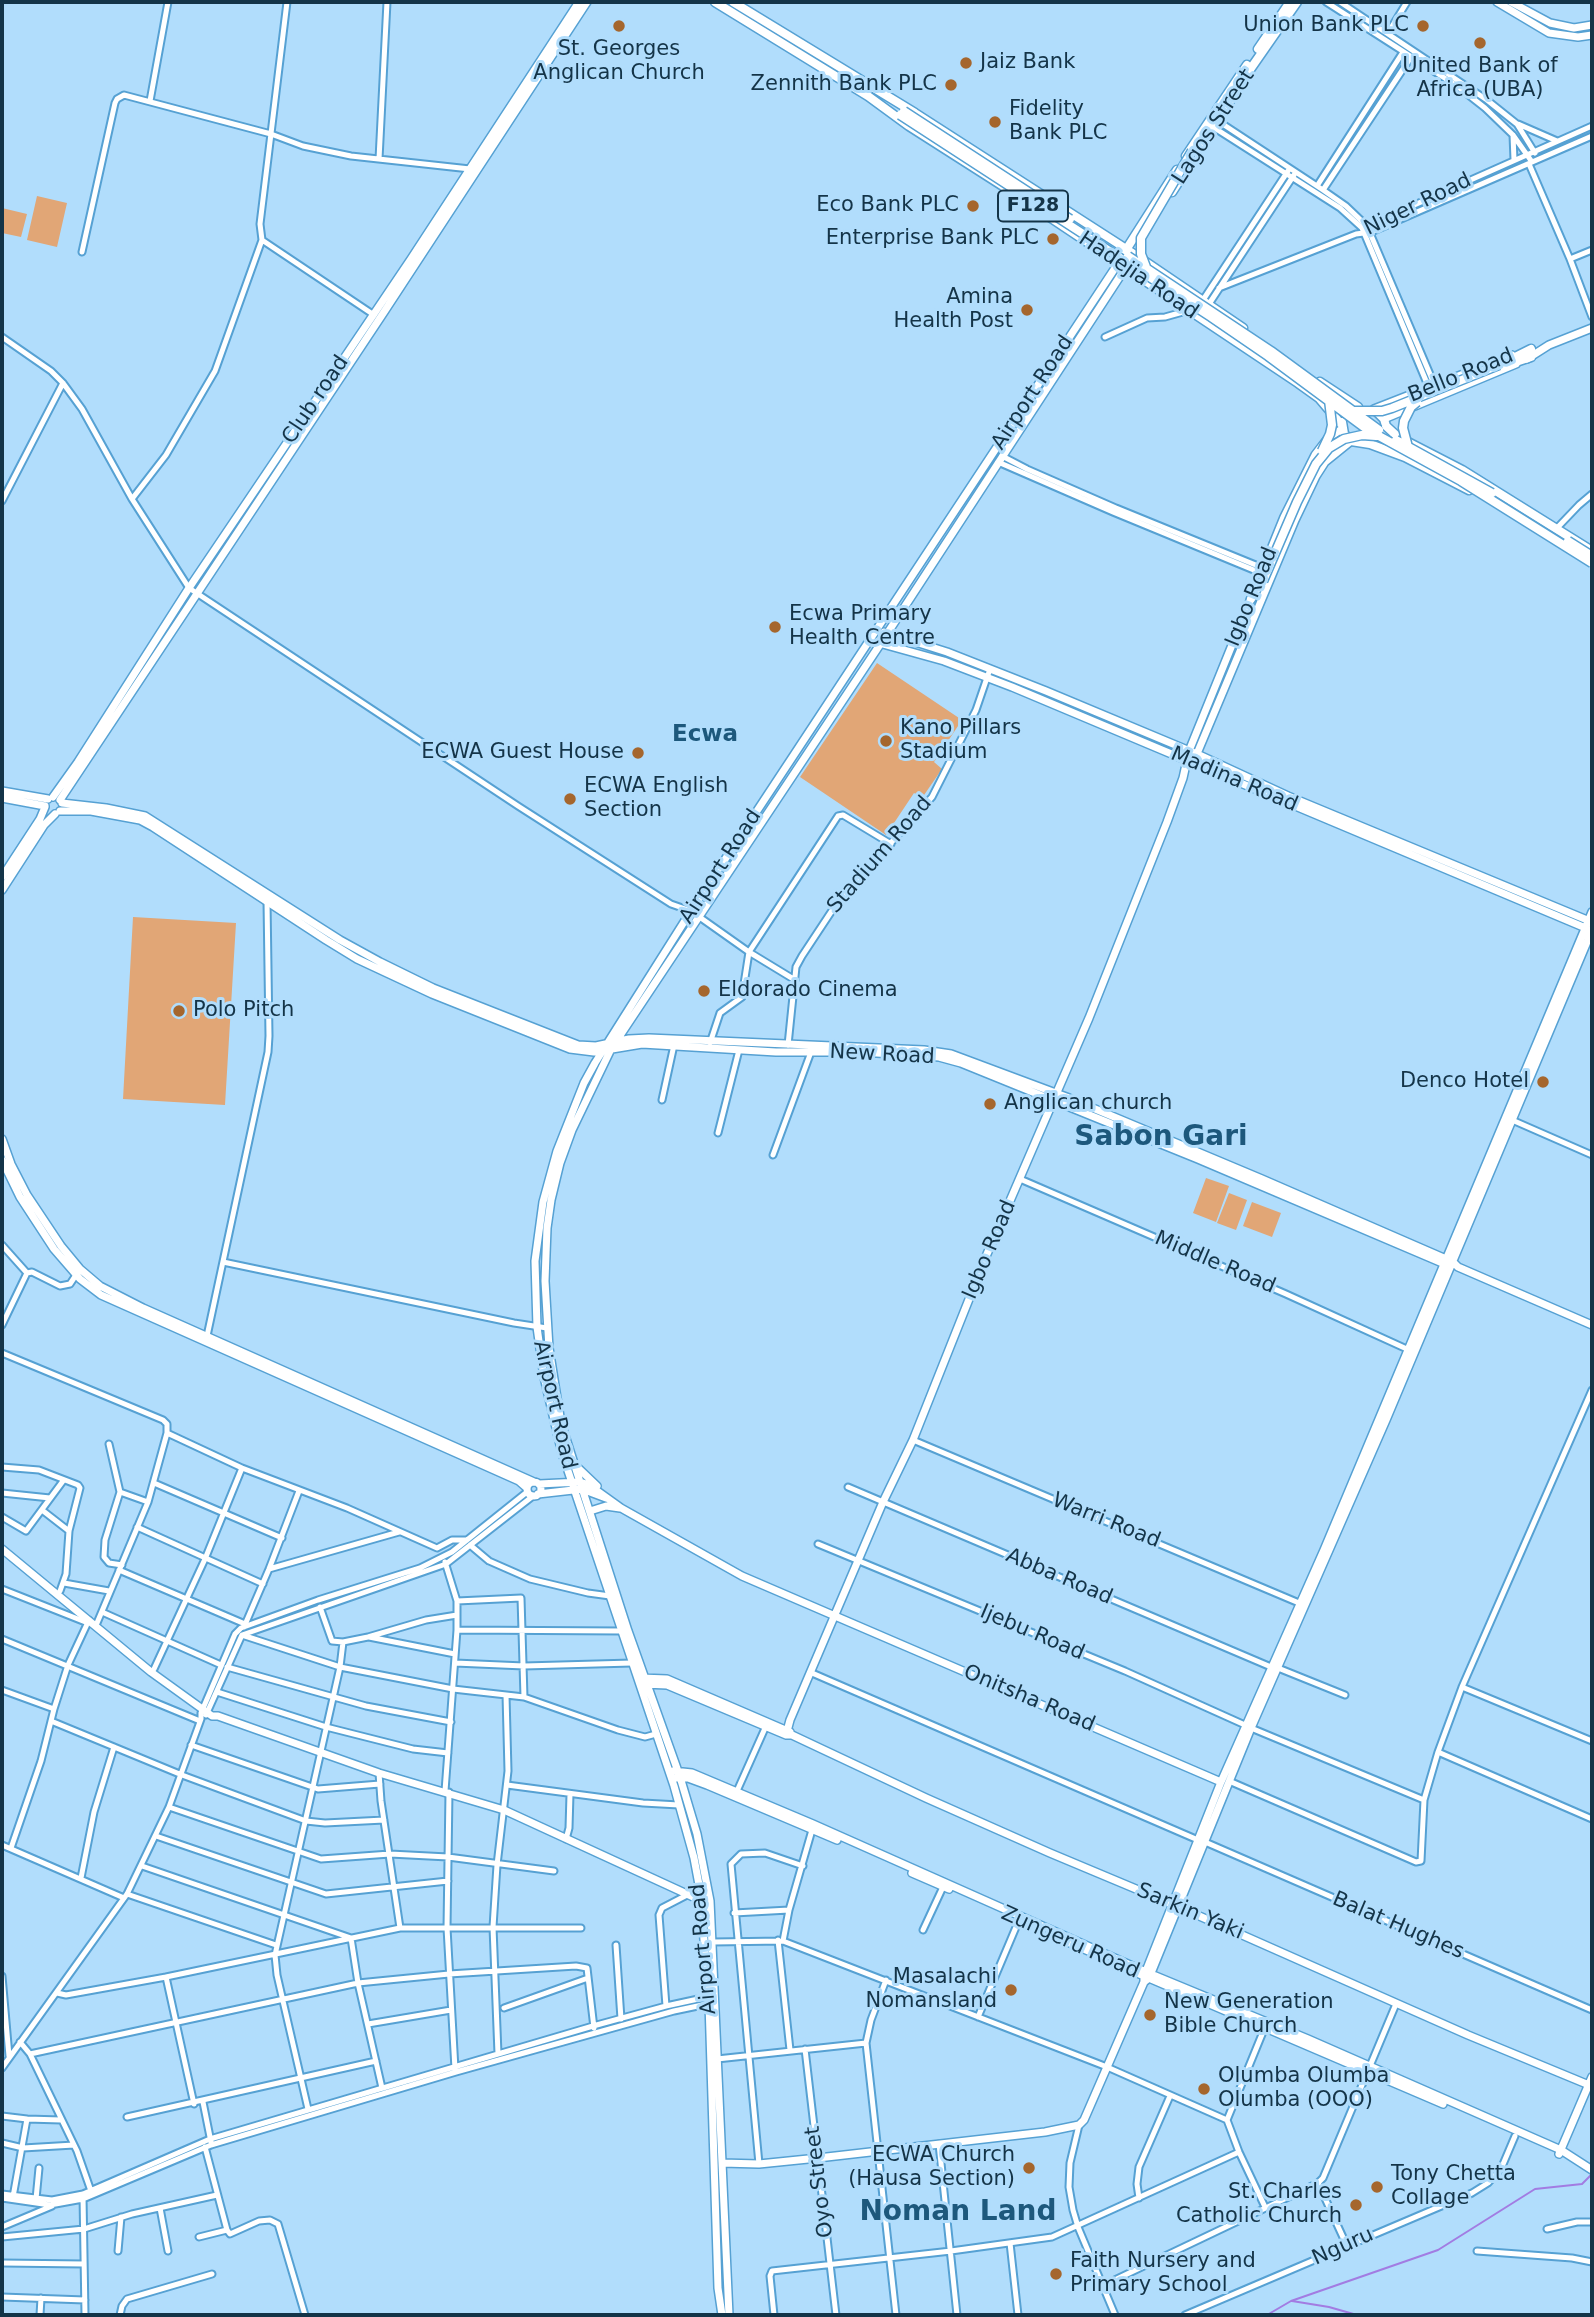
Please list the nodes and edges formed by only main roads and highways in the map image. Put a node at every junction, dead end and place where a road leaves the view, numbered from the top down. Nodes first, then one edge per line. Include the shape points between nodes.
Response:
1 (579, 2) edge
2 (587, 2) edge
3 (715, 2) edge
4 (733, 2) edge
5 (1290, 2) edge
6 (1297, 2) edge
7 (1497, 2) edge
8 (1511, 2) edge
9 (1592, 25) edge
10 (1592, 35) edge
11 (552, 49) junction
12 (882, 94) junction
13 (879, 104) junction
14 (902, 113) junction
15 (1213, 128) junction
16 (1130, 251) junction
17 (1122, 264) junction
18 (1148, 270) junction
19 (379, 312) junction
20 (1592, 328) edge
21 (1531, 353) junction
22 (1500, 366) junction
23 (1329, 401) junction
24 (1355, 409) junction
25 (1374, 409) junction
26 (1385, 423) junction
27 (1342, 427) junction
28 (1378, 436) junction
29 (1351, 441) junction
30 (1370, 444) junction
31 (1408, 447) junction
32 (1592, 554) edge
33 (1592, 565) edge
34 (1262, 576) junction
35 (1255, 601) junction
36 (877, 631) junction
37 (887, 633) junction
38 (871, 640) junction
39 (881, 643) junction
40 (1193, 753) junction
41 (1190, 761) junction
42 (2, 791) edge
43 (2, 798) edge
44 (53, 805) junction
45 (1339, 821) junction
46 (2, 877) edge
47 (2, 890) edge
48 (1592, 912) edge
49 (695, 914) junction
50 (1591, 927) edge
51 (710, 1045) junction
52 (609, 1047) junction
53 (776, 1048) junction
54 (876, 1050) junction
55 (1054, 1097) junction
56 (2, 1139) edge
57 (2, 1160) edge
58 (542, 1227) junction
59 (1451, 1264) junction
60 (78, 1272) junction
61 (1592, 1325) edge
62 (574, 1464) junction
63 (537, 1483) junction
64 (577, 1486) junction
65 (531, 1493) junction
66 (605, 1494) junction
67 (612, 1501) junction
68 (621, 1508) junction
69 (590, 1511) junction
70 (1342, 1513) junction
71 (2, 1547) edge
72 (835, 1618) junction
73 (91, 1621) junction
74 (1274, 1667) junction
75 (643, 1681) junction
76 (204, 1713) junction
77 (786, 1732) junction
78 (674, 1774) junction
79 (1225, 1781) junction
80 (702, 1901) junction
81 (1176, 1906) junction
82 (1147, 1976) junction
83 (712, 2000) junction
84 (1369, 2069) junction
85 (1592, 2077) edge
86 (1589, 2085) junction
87 (1560, 2152) junction
88 (722, 2163) junction
89 (1592, 2172) edge
90 (722, 2315) edge
91 (729, 2315) edge

1 - 11 main road, Club road
2 - 11 main road
3 - 13 main road, Hadejia Road / F128
4 - 12 main road, Hadejia Road / F128
5 - 16 main road, Lagos Street via 1211,116
6 - 15 main road, Lagos Street
7 - 10 main road via 1549,33
8 - 9 main road via 1550,23 1574,28
11 - 19 main road
11 - 19 main road, Club road
12 - 14 main road
12 - 16 main road, Hadejia Road / F128
13 - 14 main road
13 - 17 main road, Hadejia Road / F128
14 - 18 main road, bridge
14 - 23 main road, bridge via 1211,317
15 - 16 main road, Lagos Street
15 - 18 main road, bridge via 1199,141 1141,238
16 - 17 main road
16 - 24 main road, Hadejia Road / F128
17 - 27 main road, Hadejia Road / F128 via 1319,398
17 - 36 main road, Airport Road
17 - 37 main road, Airport Road
18 - 24 main road, bridge
19 - 44 main road via 198,594
19 - 44 main road, Club road via 189,588
20 - 21 main road, Bello Road
21 - 22 main road
21 - 25 main road, Bello Road
21 - 26 main road, Bello Road
22 - 24 main road, bridge via 1382,411
22 - 31 main road, bridge via 1411,407 1403,428
23 - 28 main road, bridge
23 - 34 main road, bridge via 1330,434 1302,484
24 - 25 main road, F128
24 - 27 main road via 1344,415
24 - 31 main road, bridge
25 - 26 main road
26 - 30 main road via 1380,439
26 - 32 main road via 1403,440 1462,470
27 - 29 main road, F128
27 - 34 main road, Igbo Road via 1321,445 1310,463
28 - 33 main road, bridge via 1461,481
28 - 34 main road, bridge via 1344,439 1329,448 1316,464
29 - 30 main road
29 - 35 main road, Igbo Road via 1325,462 1316,476
30 - 33 main road via 1475,493
31 - 32 main road, bridge
34 - 35 main road
35 - 40 main road, Igbo Road
36 - 37 main road, Madina Road
36 - 38 main road, Airport Road
37 - 39 main road, Airport Road
37 - 40 main road, Madina Road via 990,669
38 - 39 main road, Madina Road
38 - 49 main road, Airport Road
39 - 41 main road, Madina Road via 987,677
39 - 49 main road, Airport Road
40 - 41 main road, Igbo Road
40 - 45 main road, Madina Road
41 - 45 main road, Madina Road
41 - 55 main road, Igbo Road
42 - 44 main road
43 - 44 main road
44 - 46 main road
44 - 47 main road
44 - 52 main road via 141,817 340,940 433,988 578,1045
45 - 50 main road, Madina Road
48 - 50 main road
49 - 52 main road, Airport Road
50 - 59 main road
50 - 59 main road
51 - 52 main road, New Road
51 - 52 main road, New Road via 649,1038
51 - 53 main road, New Road
51 - 53 main road, New Road via 739,1050
52 - 58 main road, Airport Road via 584,1083 556,1151 547,1178
53 - 54 main road, New Road
53 - 54 main road, New Road
54 - 55 main road, New Road via 939,1054
55 - 59 main road, New Road
55 - 72 main road, Igbo Road
56 - 60 main road via 27,1195
57 - 60 main road via 54,1249
58 - 62 main road, Airport Road via 547,1328 559,1411
58 - 64 main road, Airport Road via 535,1261 537,1327 562,1453
59 - 61 main road, New Road
59 - 70 main road
59 - 70 main road via 1409,1350
60 - 63 main road via 207,1336
60 - 65 main road via 90,1287 112,1301 519,1481
62 - 64 main road, Airport Road
62 - 66 main road
63 - 64 main road
63 - 65 main road via 530,1483
63 - 65 main road via 541,1489
64 - 65 main road
64 - 66 main road
64 - 67 main road
64 - 69 main road, Airport Road
64 - 75 main road, Airport Road via 632,1663
66 - 67 main road
67 - 68 main road, Onitsha Road
68 - 69 main road
68 - 72 main road, Onitsha Road via 730,1570
69 - 75 main road, Airport Road
70 - 74 main road
70 - 74 main road
71 - 73 main road
71 - 73 main road
72 - 77 main road, Igbo Road
72 - 79 main road, Onitsha Road
73 - 76 main road
73 - 76 main road
74 - 79 main road
75 - 77 main road, Sarkin Yaki via 667,1685
75 - 77 main road via 667,1679
75 - 78 main road, Airport Road
75 - 78 main road, Airport Road via 656,1734
76 - 80 main road via 504,1810
77 - 81 main road, Sarkin Yaki
78 - 80 main road, Airport Road
78 - 82 main road, Zungeru Road via 812,1829
78 - 82 main road via 692,1773 737,1791
78 - 83 main road, Airport Road via 702,1858 710,1901
79 - 81 main road
80 - 83 main road, Airport Road
81 - 82 main road
81 - 86 main road, Sarkin Yaki
82 - 84 main road
82 - 84 main road, Zungeru Road
82 - 88 main road via 1079,2125 818,2158
83 - 88 main road, Airport Road
83 - 90 main road, Airport Road
84 - 87 main road
84 - 87 main road, Zungeru Road
85 - 86 main road
86 - 87 main road
87 - 89 main road, Zungeru Road
88 - 91 main road, Airport Road

